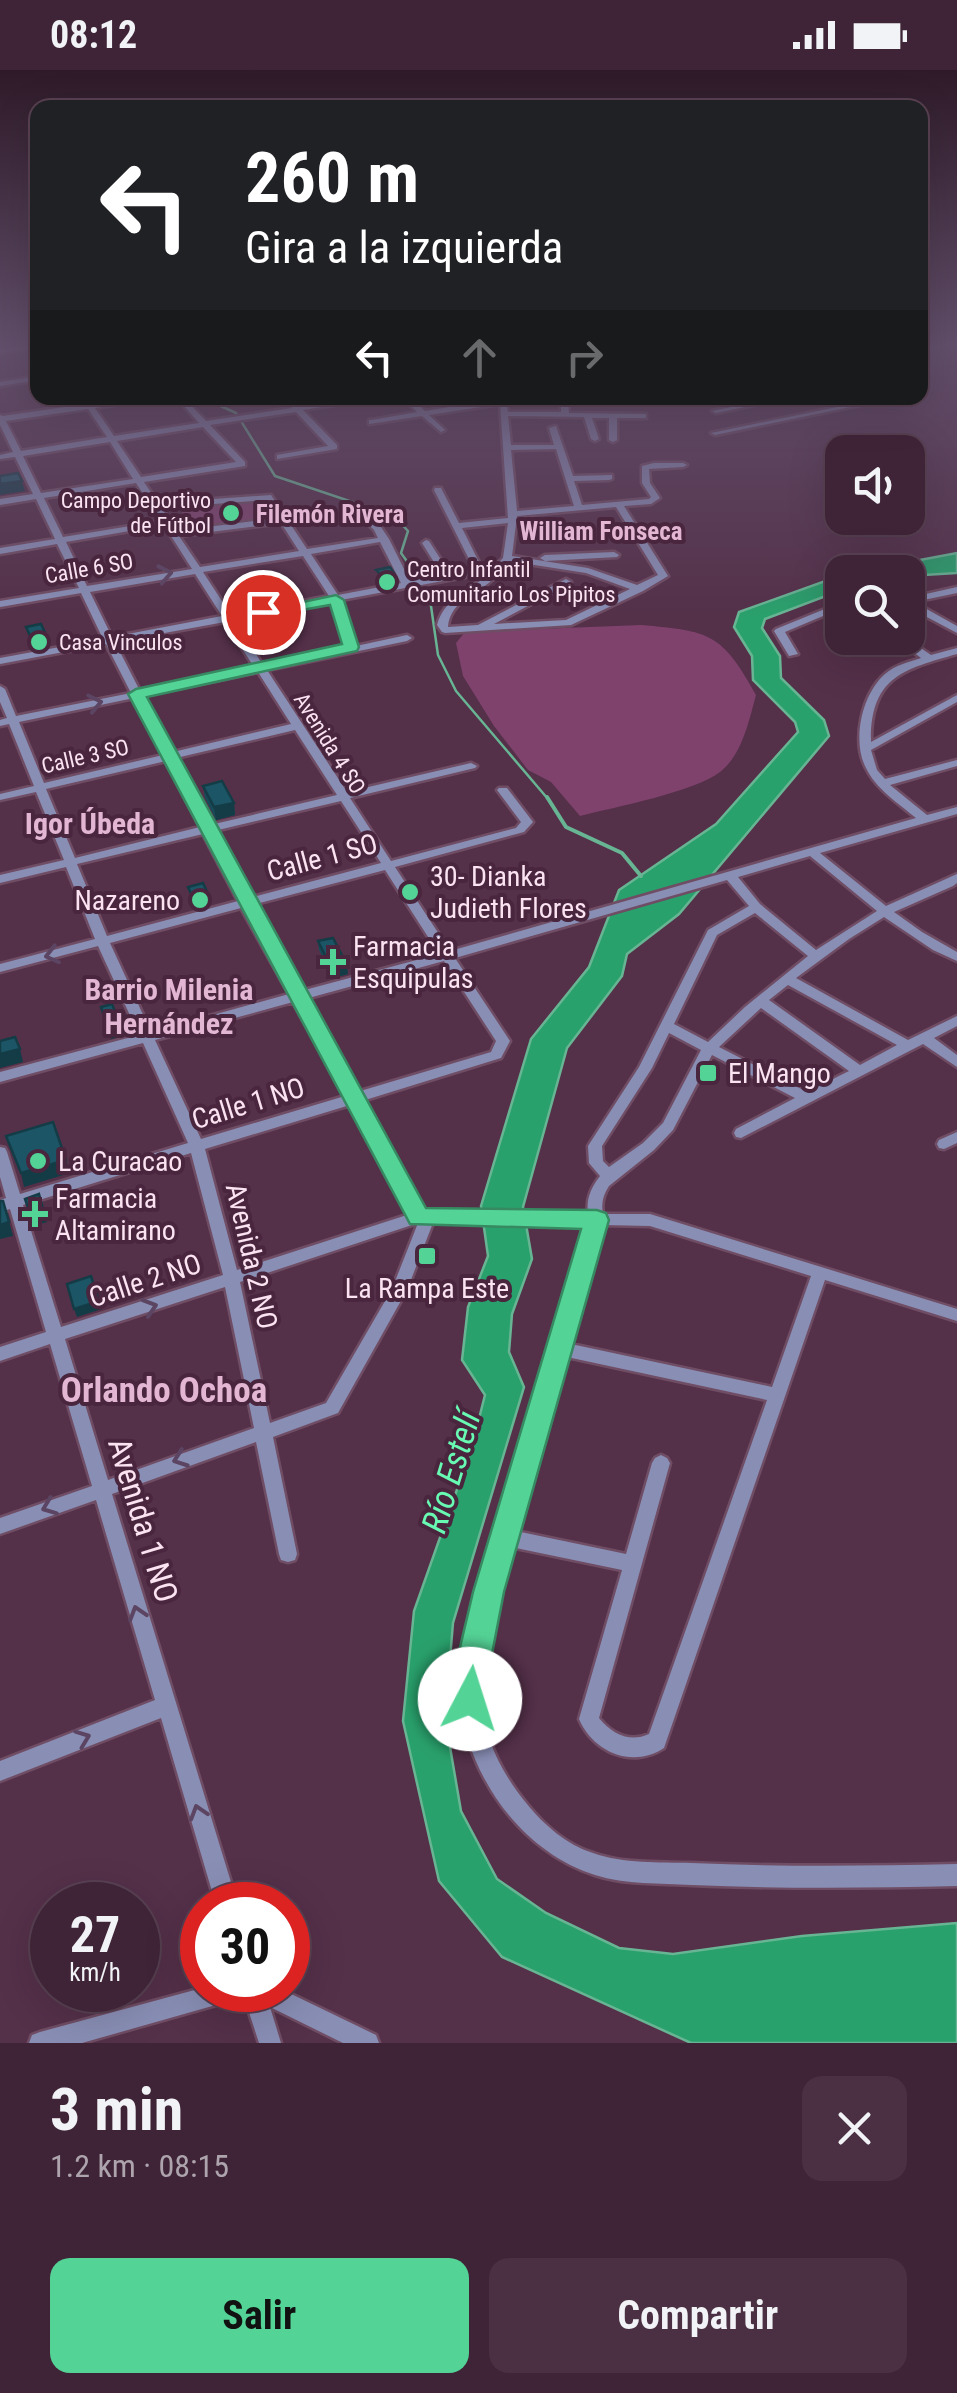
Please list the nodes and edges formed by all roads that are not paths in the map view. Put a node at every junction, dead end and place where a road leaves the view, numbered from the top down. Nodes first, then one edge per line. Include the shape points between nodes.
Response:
1 (8, 434) edge
2 (111, 434) edge
3 (139, 434) edge
4 (214, 434) edge
5 (322, 434) edge
6 (505, 434) edge
7 (554, 434) edge
8 (593, 434) edge
9 (613, 434) edge
10 (114, 438) junction
11 (594, 439) dead end
12 (613, 440) dead end
13 (557, 447) junction
14 (506, 448) junction
15 (18, 454) junction
16 (0, 457) edge
17 (280, 457) dead end
18 (683, 466) dead end
19 (610, 477) dead end
20 (568, 479) junction
21 (142, 480) junction
22 (438, 490) dead end
23 (40, 496) junction
24 (0, 502) edge
25 (618, 504) junction
26 (158, 506) junction
27 (578, 508) junction
28 (359, 511) dead end
29 (513, 517) junction
30 (284, 520) junction
31 (168, 522) junction
32 (457, 526) junction
33 (175, 534) junction
34 (385, 539) junction
35 (62, 540) junction
36 (426, 543) dead end
37 (303, 550) junction
38 (0, 552) edge
39 (614, 555) dead end
40 (510, 558) junction
41 (197, 568) junction
42 (496, 568) junction
43 (479, 570) junction
44 (448, 577) junction
45 (566, 582) dead end
46 (417, 583) junction
47 (86, 589) junction
48 (640, 589) junction
49 (957, 590) edge
50 (925, 598) edge
51 (336, 600) junction
52 (0, 604) edge
53 (925, 611) edge
54 (825, 613) edge
55 (957, 614) edge
56 (939, 618) junction
57 (226, 619) junction
58 (480, 628) junction
59 (957, 630) edge
60 (407, 638) dead end
61 (108, 640) junction
62 (351, 647) junction
63 (957, 651) edge
64 (793, 654) dead end
65 (925, 655) edge
66 (932, 660) junction
67 (0, 661) edge
68 (259, 667) junction
69 (0, 689) edge
70 (136, 694) junction
71 (957, 698) edge
72 (6, 722) edge
73 (296, 726) junction
74 (864, 750) junction
75 (170, 757) junction
76 (957, 763) edge
77 (470, 766) dead end
78 (884, 783) junction
79 (40, 788) junction
80 (503, 790) dead end
81 (0, 797) edge
82 (340, 797) junction
83 (957, 810) edge
84 (923, 818) junction
85 (208, 828) junction
86 (811, 851) junction
87 (70, 860) junction
88 (385, 866) junction
89 (0, 876) edge
90 (728, 876) junction
91 (957, 878) edge
92 (246, 903) junction
93 (756, 907) junction
94 (886, 911) junction
95 (103, 942) junction
96 (446, 956) junction
97 (816, 956) junction
98 (957, 957) edge
99 (0, 968) edge
100 (789, 980) junction
101 (300, 996) junction
102 (762, 1002) junction
103 (957, 1020) edge
104 (667, 1026) junction
105 (923, 1037) junction
106 (146, 1038) junction
107 (502, 1041) joint
108 (907, 1045) junction
109 (710, 1048) junction
110 (957, 1062) edge
111 (859, 1071) junction
112 (0, 1078) edge
113 (353, 1096) junction
114 (806, 1098) junction
115 (741, 1133) dead end
116 (196, 1144) junction
117 (0, 1152) edge
118 (608, 1175) junction
119 (595, 1193) junction
120 (8, 1204) edge
121 (423, 1217) junction
122 (597, 1220) junction
123 (620, 1220) junction
124 (820, 1272) junction
125 (232, 1281) junction
126 (957, 1314) edge
127 (57, 1336) junction
128 (562, 1349) junction
129 (0, 1354) edge
130 (776, 1395) junction
131 (262, 1430) junction
132 (661, 1463) dead end
133 (99, 1488) junction
134 (0, 1526) edge
135 (505, 1537) junction
136 (288, 1554) dead end
137 (631, 1564) junction
138 (166, 1706) junction
139 (0, 1771) edge
140 (957, 1875) edge
141 (220, 1882) edge
142 (180, 2005) edge
143 (262, 2012) edge
144 (302, 2012) edge
145 (40, 2043) edge
146 (270, 2043) edge
147 (368, 2043) edge

1 - 15 street
2 - 10 street, Avenida 4 SO
3 - 10 street
4 - 21 street via 242,464
5 - 17 street via 334,446
6 - 14 street
7 - 13 street
8 - 11 street
9 - 12 street
10 - 15 street
10 - 21 street, Avenida 4 SO
13 - 14 street
13 - 20 street
14 - 29 street
15 - 16 street
15 - 23 street
18 - 25 street via 645,468 656,498
19 - 20 street
20 - 27 street
21 - 23 street
21 - 26 street, Avenida 4 SO
22 - 32 street
23 - 24 street
23 - 35 street
25 - 27 street
25 - 48 street via 664,572
26 - 30 street via 266,496
26 - 31 street, Avenida 4 SO
27 - 29 street
28 - 34 street
29 - 32 street
29 - 40 street
30 - 33 street
30 - 37 street
31 - 33 street, Avenida 4 SO
31 - 35 street
32 - 43 street
33 - 41 street, Avenida 4 SO
34 - 37 street, Calle 6 SO
34 - 46 street
35 - 38 street
35 - 47 street
36 - 44 street
37 - 41 street, Calle 6 SO
37 - 51 street
39 - 40 street
40 - 42 street
40 - 48 street via 588,571
47 -> 41 street, Calle 6 SO
41 - 57 street, Avenida 4 SO
42 - 43 street
42 - 58 street via 450,603 442,625
43 - 44 street
44 - 46 street
45 - 58 street
46 - 51 street
47 - 52 street, Calle 6 SO
47 - 61 street
48 - 58 street via 568,624
49 - 50 street
51 - 57 street
51 - 62 street
53 - 56 street
54 - 64 street via 779,631
55 - 56 street
56 - 59 street
57 - 61 street
57 - 68 street, Avenida 4 SO
60 - 62 street
61 - 67 street
61 - 70 street
62 - 68 street
63 - 66 street
65 - 66 street
66 - 74 street via 891,674 864,728
68 - 70 street
68 - 73 street, Avenida 4 SO
69 - 72 street, Avenida 2 NO
72 -> 70 street
70 - 75 street
71 - 74 street
72 - 79 street, Avenida 2 NO
73 - 75 street, Calle 3 SO
73 - 82 street, Avenida 4 SO
74 - 78 street
75 - 79 street, Calle 3 SO
75 - 85 street
76 - 78 street
77 - 82 street
78 - 84 street
79 - 81 street, Calle 3 SO
79 - 87 street, Avenida 2 NO
80 - 88 street, Calle 1 SO via 527,822 520,830
82 - 85 street
82 - 88 street, Avenida 4 SO
83 - 84 street
84 - 86 street
85 - 87 street
85 - 92 street
86 - 90 street
86 - 94 street
87 - 89 street
87 - 95 street, Avenida 2 NO
88 - 92 street, Calle 1 SO
88 - 96 street, Avenida 4 SO
90 - 93 street
90 - 96 street
91 - 94 street
92 - 95 street, Calle 1 SO
92 - 101 street
93 - 97 street
93 - 104 street via 712,933
94 - 97 street
94 - 98 street
95 -> 99 street, Calle 1 SO
95 - 106 street, Avenida 2 NO
96 - 101 street
96 - 107 street, Avenida 4 SO
97 - 100 street
100 - 102 street
100 - 108 street
101 - 106 street
101 - 113 street
102 - 109 street
102 - 111 street
103 - 105 street
104 - 109 street
104 - 118 street via 595,1146 596,1163
105 - 108 street
105 - 110 street
106 - 112 street
106 - 116 street, Avenida 2 NO
107 - 113 street, Calle 1 NO via 496,1055
108 - 111 street
109 - 114 street
109 - 118 street via 675,1118
111 - 114 street
113 - 116 street, Calle 1 NO
113 - 121 street
114 - 115 street
116 - 120 street, Calle 1 NO
116 - 125 street, Avenida 2 NO
117 - 120 street, Avenida 1 NO
118 - 119 street
119 - 122 street
119 - 123 street
120 - 127 street, Avenida 1 NO
121 - 122 street, Calle 2 NO
121 - 125 street, Calle 2 NO
121 - 131 street via 399,1290 332,1408
122 - 123 street, Calle 2 NO
122 - 128 street
123 - 124 street, Calle 2 NO via 650,1220
124 - 126 street, Calle 2 NO
124 - 130 street
127 -> 125 street, Calle 2 NO
125 - 131 street, Avenida 2 NO
127 - 129 street, Calle 2 NO
127 - 133 street, Avenida 1 NO
128 - 130 street
128 - 135 street
130 - 137 street via 657,1741 638,1751 600,1735 588,1719
131 -> 133 street
131 - 136 street, Avenida 2 NO
132 - 137 street
133 -> 134 street
138 -> 133 street, Avenida 1 NO
135 - 137 street
135 - 140 street via 474,1651 470,1699 481,1754 535,1830 591,1864 642,1872
139 -> 138 street
141 -> 138 street, Avenida 1 NO
142 - 145 street
143 - 146 street
144 - 147 street

